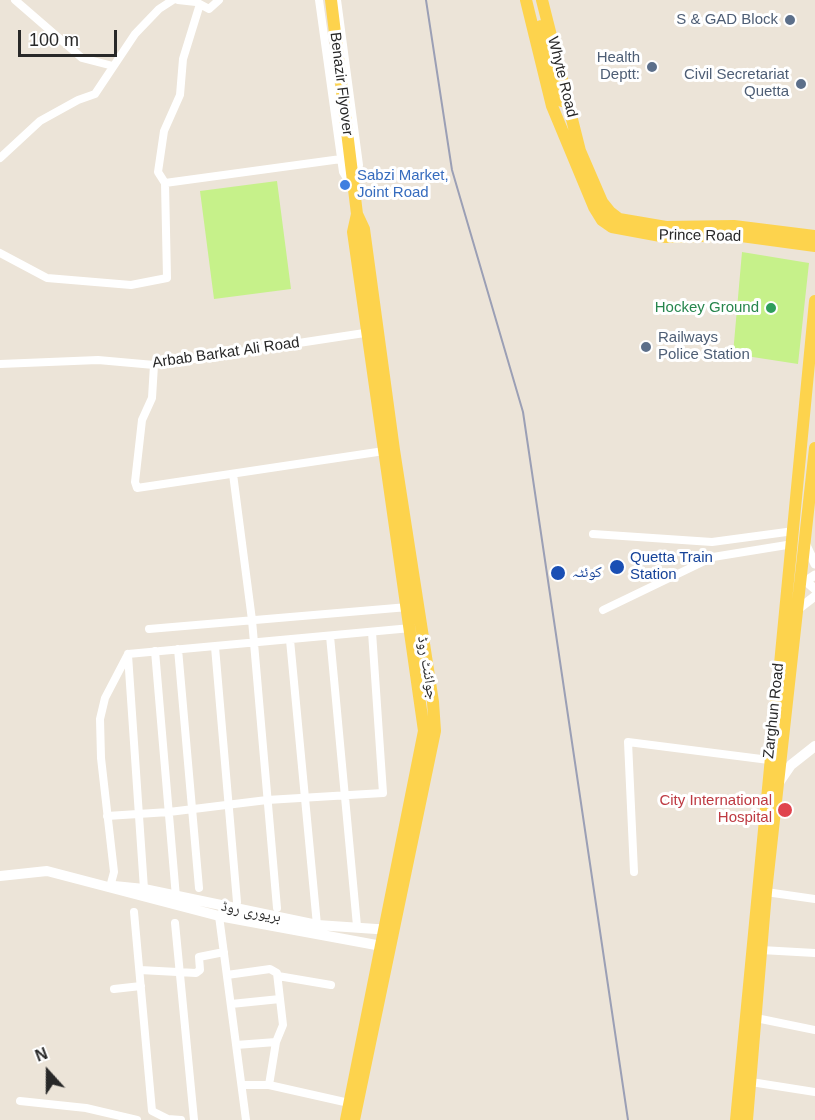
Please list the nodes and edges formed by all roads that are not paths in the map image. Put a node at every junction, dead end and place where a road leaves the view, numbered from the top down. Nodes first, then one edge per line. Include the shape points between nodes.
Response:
1 (15, 0) edge
2 (178, 0) edge
3 (219, 0) edge
4 (319, 0) edge
5 (331, 0) edge
6 (337, 0) edge
7 (526, 0) edge
8 (534, 0) edge
9 (542, 0) edge
10 (170, 1) edge
11 (200, 4) junction
12 (113, 66) junction
13 (572, 138) junction
14 (0, 158) edge
15 (341, 159) junction
16 (352, 167) joint
17 (165, 183) junction
18 (354, 191) junction
19 (815, 236) edge
20 (815, 246) edge
21 (0, 253) edge
22 (815, 301) edge
23 (373, 331) junction
24 (0, 364) edge
25 (154, 365) junction
26 (812, 376) edge
27 (815, 448) edge
28 (384, 451) junction
29 (232, 474) junction
30 (794, 531) junction
31 (593, 534) dead end
32 (799, 544) junction
33 (815, 564) edge
34 (815, 575) edge
35 (815, 589) edge
36 (815, 596) edge
37 (408, 607) junction
38 (603, 610) dead end
39 (798, 610) junction
40 (252, 620) junction
41 (411, 628) junction
42 (149, 629) dead end
43 (372, 632) junction
44 (330, 636) junction
45 (290, 640) junction
46 (252, 643) junction
47 (215, 646) junction
48 (178, 650) junction
49 (155, 651) junction
50 (128, 654) junction
51 (815, 746) edge
52 (769, 760) junction
53 (778, 785) junction
54 (345, 795) junction
55 (305, 798) junction
56 (267, 800) junction
57 (228, 806) junction
58 (192, 810) junction
59 (169, 812) junction
60 (138, 813) junction
61 (107, 816) junction
62 (634, 872) dead end
63 (0, 876) edge
64 (111, 887) junction
65 (199, 888) dead end
66 (144, 889) junction
67 (766, 892) junction
68 (176, 897) junction
69 (815, 899) edge
70 (237, 902) dead end
71 (277, 908) dead end
72 (134, 912) dead end
73 (219, 916) junction
74 (175, 923) dead end
75 (317, 925) junction
76 (357, 926) junction
77 (390, 929) junction
78 (386, 947) junction
79 (761, 950) junction
80 (224, 952) junction
81 (815, 953) edge
82 (140, 970) junction
83 (181, 973) junction
84 (227, 975) junction
85 (278, 976) junction
86 (331, 984) dead end
87 (141, 986) junction
88 (114, 989) dead end
89 (280, 999) junction
90 (231, 1004) junction
91 (756, 1017) junction
92 (815, 1030) edge
93 (276, 1042) junction
94 (236, 1045) junction
95 (751, 1082) junction
96 (242, 1085) junction
97 (269, 1085) junction
98 (815, 1092) edge
99 (20, 1101) dead end
100 (349, 1103) junction
101 (137, 1120) edge
102 (181, 1120) edge
103 (194, 1120) edge
104 (246, 1120) edge
105 (346, 1120) edge
106 (354, 1120) edge
107 (736, 1120) edge
108 (747, 1120) edge

1 - 12 street via 82,58
2 - 11 street
3 - 11 street via 209,9
4 - 15 street
5 - 16 main road, Benazir Flyover
6 - 18 street via 359,165
7 - 13 main road, Whyte Road via 552,106
8 - 13 main road, Whyte Road
9 - 13 main road, Whyte Road
10 - 12 street via 135,34
11 - 17 street via 183,59 180,95 164,131 158,172
12 - 14 street via 95,94 40,121
13 - 19 main road, Prince Road via 602,202 619,219 666,227 734,226
13 - 20 main road, Prince Road via 594,207 612,227 666,237 734,235
15 - 17 street
15 - 18 street
16 - 18 main road, جوائنٹ روڈ
17 - 21 street via 167,278 131,285 47,278
18 - 23 main road, جوائنٹ روڈ via 357,214 353,232
22 - 26 main road, Zarghun Road
23 - 25 street, Arbab Barkat Ali Road
23 - 28 main road, جوائنٹ روڈ
23 - 77 main road, جوائنٹ روڈ via 435,731
24 - 25 street, Arbab Barkat Ali Road via 98,360
25 - 29 street via 152,398 142,420 137,488
26 - 30 main road, Zarghun Road
27 - 32 main road, Zarghun Road
28 - 29 street
28 - 37 main road, جوائنٹ روڈ
29 - 40 street
30 - 31 street via 712,542
30 - 32 main road, Zarghun Road
32 - 33 street
32 - 38 street via 713,557
32 - 39 main road, Zarghun Road
32 - 52 main road, Zarghun Road
34 - 35 street via 808,583
36 - 39 street
37 - 40 street
37 - 41 main road, جوائنٹ روڈ
39 - 53 main road, Zarghun Road
40 - 42 street
40 - 46 street
41 - 43 street
41 - 77 main road, جوائنٹ روڈ via 424,715 423,739
43 - 44 street
43 - 54 street via 383,793
44 - 45 street
44 - 54 street
45 - 46 street
45 - 55 street
46 - 47 street
46 - 56 street
47 - 48 street
47 - 57 street
48 - 49 street
48 - 58 street
49 - 50 street
49 - 59 street
50 - 60 street
50 - 61 street via 105,698 100,719
51 - 53 main road via 791,765
52 - 62 street via 628,742
52 - 107 main road, Zarghun Road
53 - 67 main road, Zarghun Road
54 - 55 street
54 - 76 street
55 - 56 street
55 - 75 street
56 - 57 street
56 - 71 street
57 - 58 street
57 - 70 street
58 - 59 street
58 - 65 street
59 - 60 street
59 - 68 street
60 - 61 street
60 - 66 street
61 - 64 street via 114,872
63 - 64 main road, بریوری روڈ via 47,871
64 - 66 main road, بریوری روڈ
64 - 73 main road, بریوری روڈ
66 - 68 main road, بریوری روڈ
67 - 69 street
67 - 79 main road, Zarghun Road
68 - 75 main road, بریوری روڈ
72 - 82 street
73 - 78 main road, بریوری روڈ
73 - 80 street
74 - 83 street
75 - 76 main road, بریوری روڈ
76 - 77 main road, بریوری روڈ
77 - 78 main road, جوائنٹ روڈ
78 - 100 main road, جوائنٹ روڈ
78 - 106 main road, جوائنٹ روڈ
79 - 81 street
79 - 91 main road, Zarghun Road
80 - 83 street via 199,957 199,972
80 - 84 street
82 - 83 street
82 - 87 street
83 - 103 street
84 - 85 street via 270,969
84 - 90 street
85 - 86 street
85 - 89 street
87 - 88 street
87 - 102 street via 152,1111
89 - 90 street
89 - 93 street via 283,1024
90 - 94 street
91 - 92 street
91 - 95 main road, Zarghun Road
93 - 94 street
93 - 97 street
94 - 96 street
95 - 98 street
95 - 108 main road, Zarghun Road
96 - 97 street
96 - 104 street
97 - 100 street
99 - 101 street via 86,1108
100 - 105 main road, جوائنٹ روڈ

